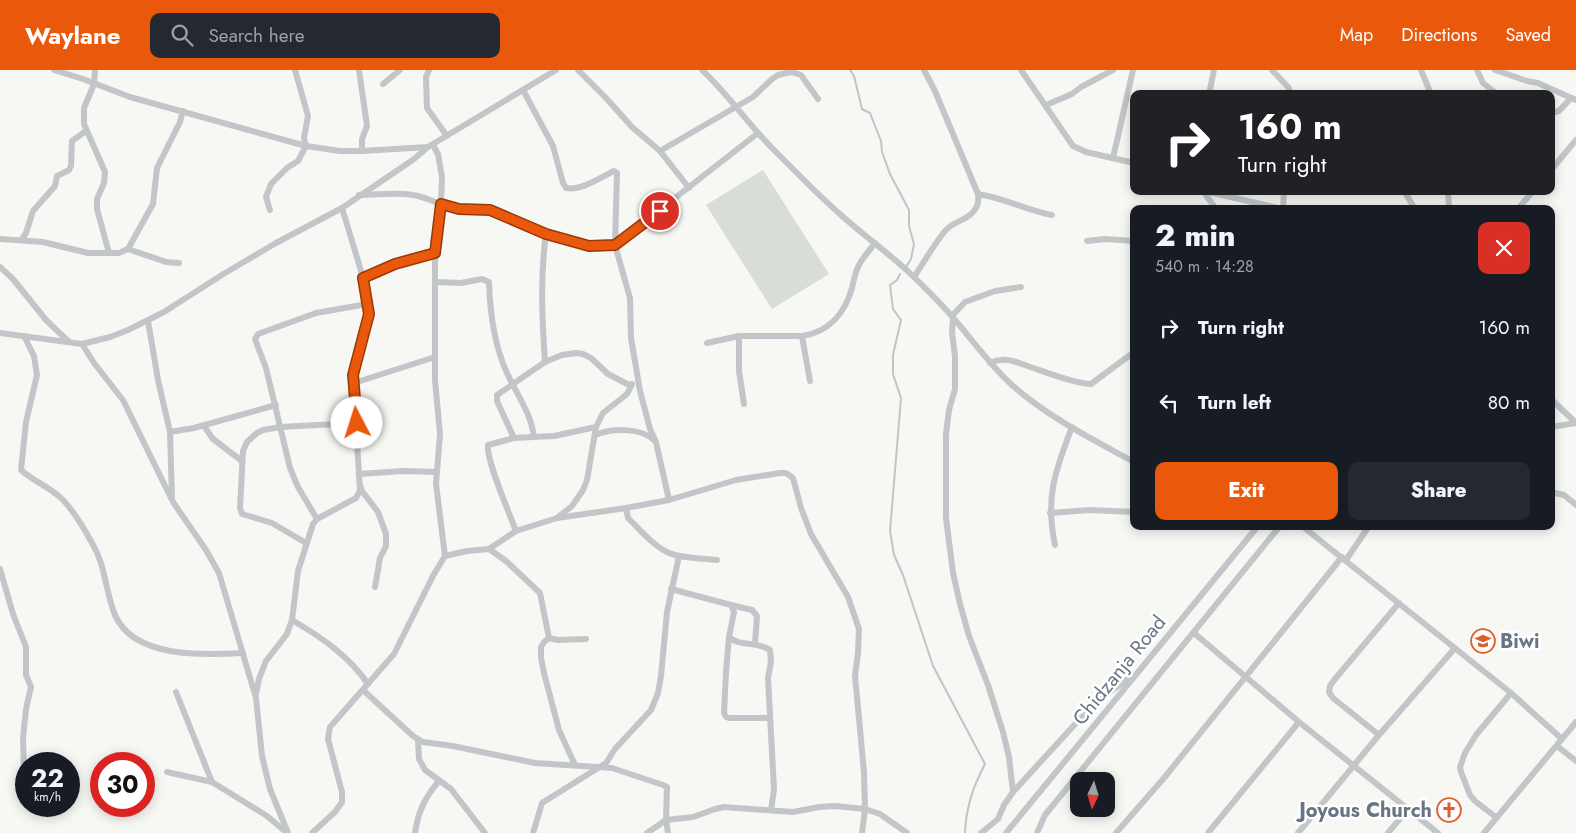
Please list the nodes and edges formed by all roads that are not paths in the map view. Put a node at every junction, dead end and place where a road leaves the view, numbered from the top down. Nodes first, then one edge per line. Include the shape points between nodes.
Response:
1 (54, 70) edge
2 (95, 70) edge
3 (295, 70) edge
4 (359, 70) edge
5 (400, 70) edge
6 (429, 70) edge
7 (556, 70) edge
8 (578, 70) edge
9 (702, 70) edge
10 (924, 70) edge
11 (1021, 70) edge
12 (1113, 70) edge
13 (1133, 70) edge
14 (1214, 70) edge
15 (1272, 70) edge
16 (1421, 70) edge
17 (1477, 70) edge
18 (1495, 70) edge
19 (94, 84) junction
20 (383, 84) dead end
21 (1288, 87) junction
22 (523, 90) junction
23 (1210, 90) edge
24 (1289, 90) edge
25 (1291, 90) edge
26 (1429, 90) edge
27 (1492, 90) edge
28 (1554, 90) edge
29 (1555, 91) edge
30 (818, 98) dead end
31 (1574, 99) edge
32 (736, 106) junction
33 (1046, 106) junction
34 (183, 111) junction
35 (1555, 112) edge
36 (86, 131) junction
37 (758, 133) junction
38 (446, 136) junction
39 (1576, 140) edge
40 (306, 146) junction
41 (431, 146) junction
42 (362, 151) junction
43 (660, 151) junction
44 (1113, 158) junction
45 (1130, 162) edge
46 (1555, 165) edge
47 (689, 188) junction
48 (978, 194) junction
49 (359, 195) junction
50 (1221, 195) edge
51 (1530, 195) edge
52 (441, 204) junction
53 (1265, 205) edge
54 (1522, 205) edge
55 (342, 208) junction
56 (270, 210) dead end
57 (1052, 215) dead end
58 (546, 234) junction
59 (0, 239) edge
60 (22, 239) junction
61 (1087, 240) dead end
62 (1130, 241) edge
63 (876, 243) junction
64 (615, 245) junction
65 (128, 249) junction
66 (109, 253) junction
67 (435, 253) junction
68 (179, 263) dead end
69 (0, 267) edge
70 (914, 277) junction
71 (363, 278) junction
72 (435, 282) junction
73 (1020, 287) dead end
74 (367, 304) junction
75 (953, 317) junction
76 (148, 320) junction
77 (0, 333) edge
78 (24, 336) junction
79 (739, 336) junction
80 (802, 336) junction
81 (69, 342) junction
82 (707, 343) dead end
83 (82, 344) junction
84 (1130, 355) edge
85 (435, 357) junction
86 (545, 362) junction
87 (990, 363) junction
88 (637, 374) junction
89 (810, 381) dead end
90 (354, 383) junction
91 (512, 383) junction
92 (631, 386) junction
93 (1555, 403) edge
94 (744, 404) dead end
95 (276, 405) junction
96 (357, 423) junction
97 (204, 426) junction
98 (1555, 426) edge
99 (280, 427) junction
100 (596, 427) junction
101 (1072, 427) junction
102 (170, 432) junction
103 (595, 435) junction
104 (534, 437) junction
105 (514, 438) junction
106 (656, 442) junction
107 (1130, 460) edge
108 (242, 461) junction
109 (436, 472) junction
110 (360, 474) junction
111 (360, 484) junction
112 (1555, 493) edge
113 (669, 500) junction
114 (173, 502) junction
115 (1576, 505) edge
116 (626, 508) junction
117 (1130, 512) edge
118 (1050, 513) junction
119 (557, 518) junction
120 (317, 519) junction
121 (1255, 530) edge
122 (1277, 530) edge
123 (1307, 530) edge
124 (1366, 530) edge
125 (516, 532) junction
126 (306, 543) junction
127 (1055, 545) dead end
128 (489, 549) junction
129 (446, 556) junction
130 (679, 556) junction
131 (1344, 559) junction
132 (717, 560) dead end
133 (0, 569) edge
134 (375, 586) dead end
135 (671, 589) junction
136 (1398, 603) junction
137 (731, 605) junction
138 (292, 620) junction
139 (1194, 633) junction
140 (729, 637) junction
141 (549, 638) junction
142 (586, 639) dead end
143 (754, 644) junction
144 (1455, 648) junction
145 (243, 653) junction
146 (1143, 667) junction
147 (1246, 676) junction
148 (368, 684) junction
149 (363, 690) junction
150 (176, 692) dead end
151 (1510, 693) junction
152 (256, 698) junction
153 (770, 718) junction
154 (1299, 722) junction
155 (1576, 722) edge
156 (1379, 735) junction
157 (1562, 739) junction
158 (418, 740) junction
159 (1557, 746) junction
160 (22, 752) edge
161 (1576, 761) edge
162 (575, 765) junction
163 (1354, 766) junction
164 (600, 767) junction
165 (167, 772) dead end
166 (439, 781) junction
167 (212, 782) junction
168 (1013, 792) junction
169 (865, 808) junction
170 (1408, 809) junction
171 (771, 810) junction
172 (1497, 818) junction
173 (666, 820) junction
174 (287, 833) edge
175 (312, 833) edge
176 (415, 833) edge
177 (485, 833) edge
178 (533, 833) edge
179 (646, 833) edge
180 (668, 833) edge
181 (862, 833) edge
182 (908, 833) edge
183 (981, 833) edge
184 (1006, 833) edge
185 (1037, 833) edge
186 (1116, 833) edge
187 (1208, 833) edge
188 (1298, 833) edge
189 (1388, 833) edge
190 (1438, 833) edge
191 (1484, 833) edge

1 - 19 street
2 - 19 street
3 - 40 street via 308,116 304,138
4 - 42 street via 367,126
5 - 20 street
6 - 38 street via 426,77 427,108
7 - 22 street
8 - 43 street via 632,127
9 - 32 street
10 - 48 street
11 - 33 street
12 - 33 street
13 - 44 street
14 - 23 street
15 - 21 street
16 - 26 street
17 - 27 street via 1483,83
18 - 28 street
19 - 34 street
19 - 36 street via 83,117
21 - 24 street
21 - 25 street
22 - 38 street
22 - 64 street via 547,132 566,188 582,186 614,171 617,173
29 - 31 street
30 - 32 street via 801,75 791,72 778,75 753,97
31 - 35 street
32 - 37 street
32 - 43 street
33 - 44 street via 1073,146
34 - 40 street
34 - 65 street via 157,168 153,204
36 - 60 street via 72,141 69,170 57,176 55,186 33,211
36 - 66 street via 105,172 97,209
37 - 47 street
37 - 63 street via 840,214
38 - 41 street
39 - 46 street
40 - 42 street
40 - 56 street via 298,161 271,184 266,197
41 - 42 street
41 - 49 street
41 - 52 street via 438,154 441,170
43 - 47 street
44 - 45 street
47 - 64 street
48 - 57 street
48 - 70 street via 974,212 944,232
49 - 52 street via 411,194
49 - 55 street
50 - 53 street
51 - 54 street
52 - 58 street via 459,209 490,210
52 - 67 street
55 - 71 street
55 - 76 street via 276,243
58 - 64 street via 589,246
58 - 86 street via 542,315
59 - 60 street
60 - 66 street via 88,253
61 - 62 street
63 - 70 street
63 - 80 street via 859,264 839,317 826,328
64 - 88 street via 630,298 631,338
65 - 66 street
65 - 68 street
67 - 71 street via 395,264
67 - 72 street
69 - 81 street
70 - 75 street
71 - 74 street
72 - 85 street
72 - 91 street via 488,280 497,346
73 - 75 street via 995,291 965,302
74 - 90 street via 369,321 355,367
74 - 95 street via 316,314 256,336 255,342
75 - 87 street
75 - 168 street via 955,389 946,434 946,518 960,604 1003,732
76 - 83 street via 110,337
76 - 102 street
77 - 78 street
78 - 81 street
78 - 145 street via 34,356 37,375 26,422 22,470 62,499 89,537 103,565 108,592 121,627 145,643 168,651 205,655
79 - 80 street
79 - 82 street
79 - 94 street via 738,371
80 - 89 street
81 - 83 street
83 - 114 street via 123,400
84 - 87 street via 1091,384 1014,360
85 - 90 street
85 - 109 street via 440,434
86 - 91 street
86 - 92 street via 562,355 584,354 608,374
87 - 101 street via 1023,394
88 - 92 street
88 - 106 street
90 - 96 street
91 - 104 street via 530,419
91 - 105 street via 498,392 496,398
92 - 100 street via 627,394 602,413
93 - 98 street via 1576,423
95 - 97 street
95 - 99 street
96 - 99 street
96 - 110 street
97 - 102 street
97 - 108 street via 213,439
99 - 108 street via 257,433 244,446
99 - 120 street via 294,478
100 - 103 street
100 - 104 street
101 - 107 street
101 - 118 street via 1053,482
102 - 114 street
103 - 106 street via 623,430 647,435
103 - 119 street via 583,490 572,506
104 - 105 street
105 - 125 street via 488,447
106 - 113 street
108 - 126 street via 242,514 272,523
109 - 110 street
109 - 129 street
110 - 111 street
111 - 120 street via 356,498
111 - 134 street via 378,512 386,534
112 - 115 street via 1564,495
113 - 116 street
113 - 169 street via 754,476 786,473 793,478 811,534 844,589 859,629 855,676
114 - 145 street via 219,573
116 - 119 street
116 - 130 street via 632,522 661,548
117 - 118 street
118 - 127 street
119 - 125 street
120 - 126 street
121 - 146 street, Chidzanja Road
122 - 139 street
123 - 131 street
124 - 131 street
125 - 128 street
126 - 138 street via 298,571
128 - 129 street
128 - 141 street via 540,593
129 - 148 street via 394,654
130 - 132 street
130 - 135 street
131 - 136 street
131 - 147 street
133 - 160 street via 26,647 26,675 31,687
135 - 137 street
135 - 164 street via 658,693 651,710
136 - 144 street
136 - 156 street via 1330,686 1329,692
137 - 140 street via 734,612
137 - 143 street via 752,610 757,616
138 - 148 street via 340,653
138 - 152 street via 287,634 266,661
139 - 147 street
139 - 185 street via 1045,815
140 - 143 street via 734,641
140 - 153 street via 726,717
141 - 142 street
141 - 162 street via 542,647 541,658 545,682 559,730
143 - 153 street via 770,650
144 - 151 street
144 - 156 street
145 - 152 street
146 - 168 street via 1077,722
146 - 184 street, Chidzanja Road
147 - 154 street
147 - 186 street
148 - 149 street
149 - 158 street
149 - 175 street via 330,727 328,739 342,802 336,812
150 - 167 street
151 - 157 street
151 - 172 street via 1476,734 1460,766 1474,801
152 - 174 street via 262,756 270,789
153 - 171 street via 774,789
154 - 163 street
154 - 187 street
155 - 157 street
156 - 163 street
157 - 159 street
158 - 162 street via 517,760
158 - 166 street via 425,770
159 - 161 street
159 - 172 street
162 - 164 street
163 - 170 street
163 - 188 street
164 - 173 street via 667,787
164 - 178 street via 542,803
165 - 167 street
166 - 176 street via 421,806
166 - 177 street via 451,789
167 - 174 street via 267,816
168 - 183 street via 998,819
169 - 171 street via 819,806 798,812
169 - 181 street
169 - 182 street
170 - 189 street
170 - 190 street
171 - 173 street via 724,807 693,817
172 - 191 street
173 - 179 street
173 - 180 street

